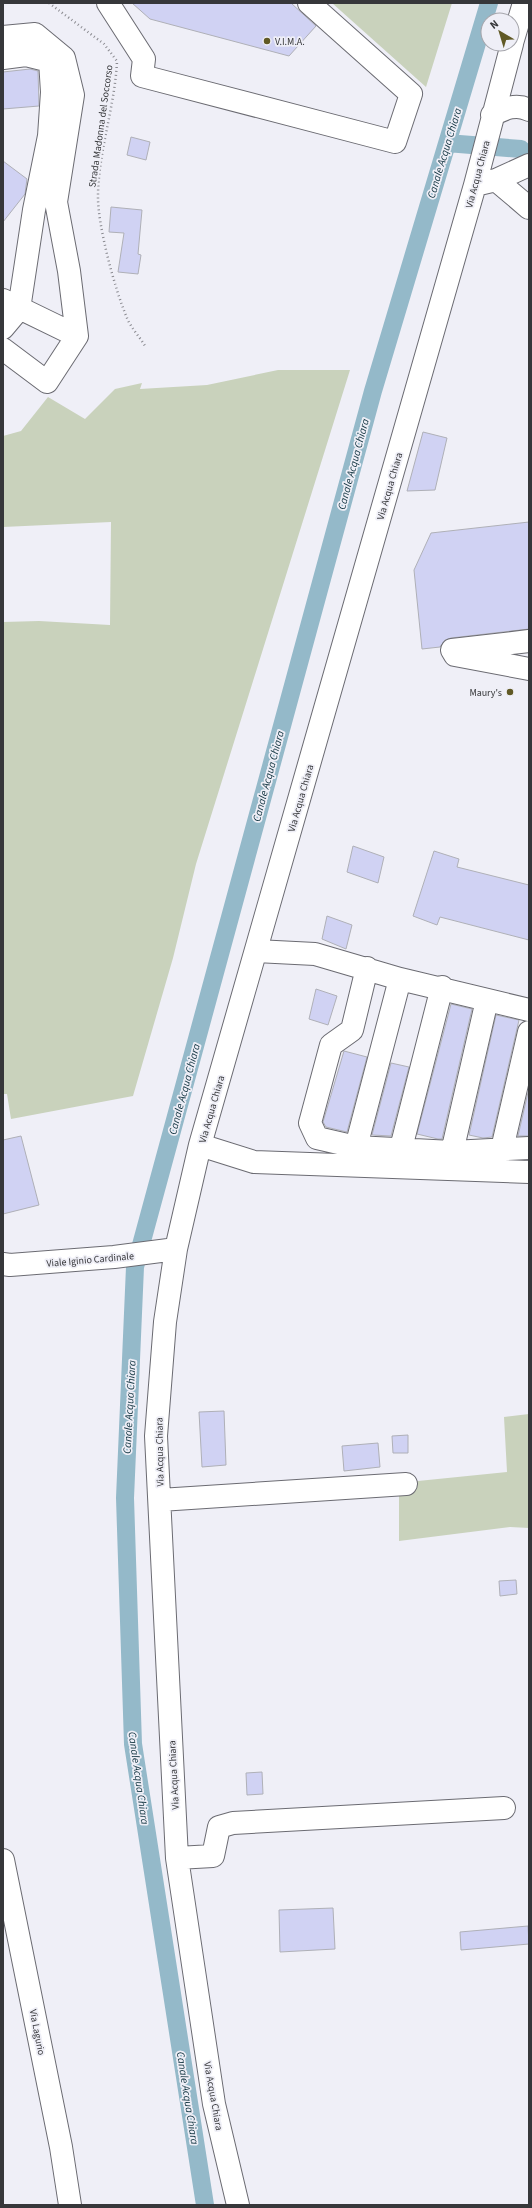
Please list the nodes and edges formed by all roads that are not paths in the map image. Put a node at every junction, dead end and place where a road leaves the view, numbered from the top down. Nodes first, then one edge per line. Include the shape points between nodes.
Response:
1 (108, 3) edge
2 (309, 3) edge
3 (524, 3) edge
4 (520, 17) edge
5 (3, 37) edge
6 (510, 52) edge
7 (3, 58) edge
8 (529, 110) edge
9 (489, 125) junction
10 (529, 165) edge
11 (496, 180) junction
12 (475, 184) junction
13 (529, 208) edge
14 (11, 305) edge
15 (3, 328) edge
16 (77, 336) junction
17 (3, 349) edge
18 (529, 641) edge
19 (529, 669) edge
20 (256, 951) junction
21 (367, 968) junction
22 (400, 979) junction
23 (442, 988) junction
24 (487, 1000) junction
25 (529, 1010) edge
26 (529, 1032) edge
27 (200, 1145) junction
28 (356, 1147) junction
29 (401, 1148) junction
30 (529, 1148) edge
31 (502, 1149) junction
32 (452, 1152) junction
33 (529, 1172) edge
34 (167, 1250) junction
35 (3, 1264) edge
36 (406, 1484) dead end
37 (160, 1500) junction
38 (504, 1808) dead end
39 (177, 1858) junction
40 (3, 1860) edge
41 (70, 2205) edge
42 (238, 2205) edge

1 - 2 street via 144,59 142,76 395,142 410,94
3 - 4 street, Via Acqua Chiara
5 - 16 street via 35,34 64,58 73,95 56,202 69,271
6 - 9 street, Via Acqua Chiara
7 - 14 street via 26,55 50,61 52,92 50,136
8 - 9 street via 507,107
9 - 12 street, Via Acqua Chiara
10 - 11 street
11 - 12 street
11 - 13 street
12 - 20 street, Via Acqua Chiara
14 - 15 street
14 - 16 street
16 - 17 street via 47,382
18 - 19 street via 452,650 455,655
20 - 21 street via 315,954
20 - 27 street, Via Acqua Chiara
21 - 22 street
21 - 28 street via 352,1030 331,1045 310,1123 317,1138
22 - 23 street
22 - 28 street
23 - 24 street
23 - 29 street
24 - 25 street
24 - 32 street
26 - 31 street
27 - 33 street via 254,1162
27 - 34 street, Via Acqua Chiara
28 - 29 street
29 - 32 street
30 - 31 street
31 - 32 street
34 - 35 street, Viale Iginio Cardinale via 114,1257
34 - 37 street, Via Acqua Chiara via 165,1322 156,1436
36 - 37 street
37 - 39 street, Via Acqua Chiara
38 - 39 street via 233,1823 219,1827 213,1856
39 - 42 street, Via Acqua Chiara via 214,2104
40 - 41 street, Via Lagurio via 61,2147

